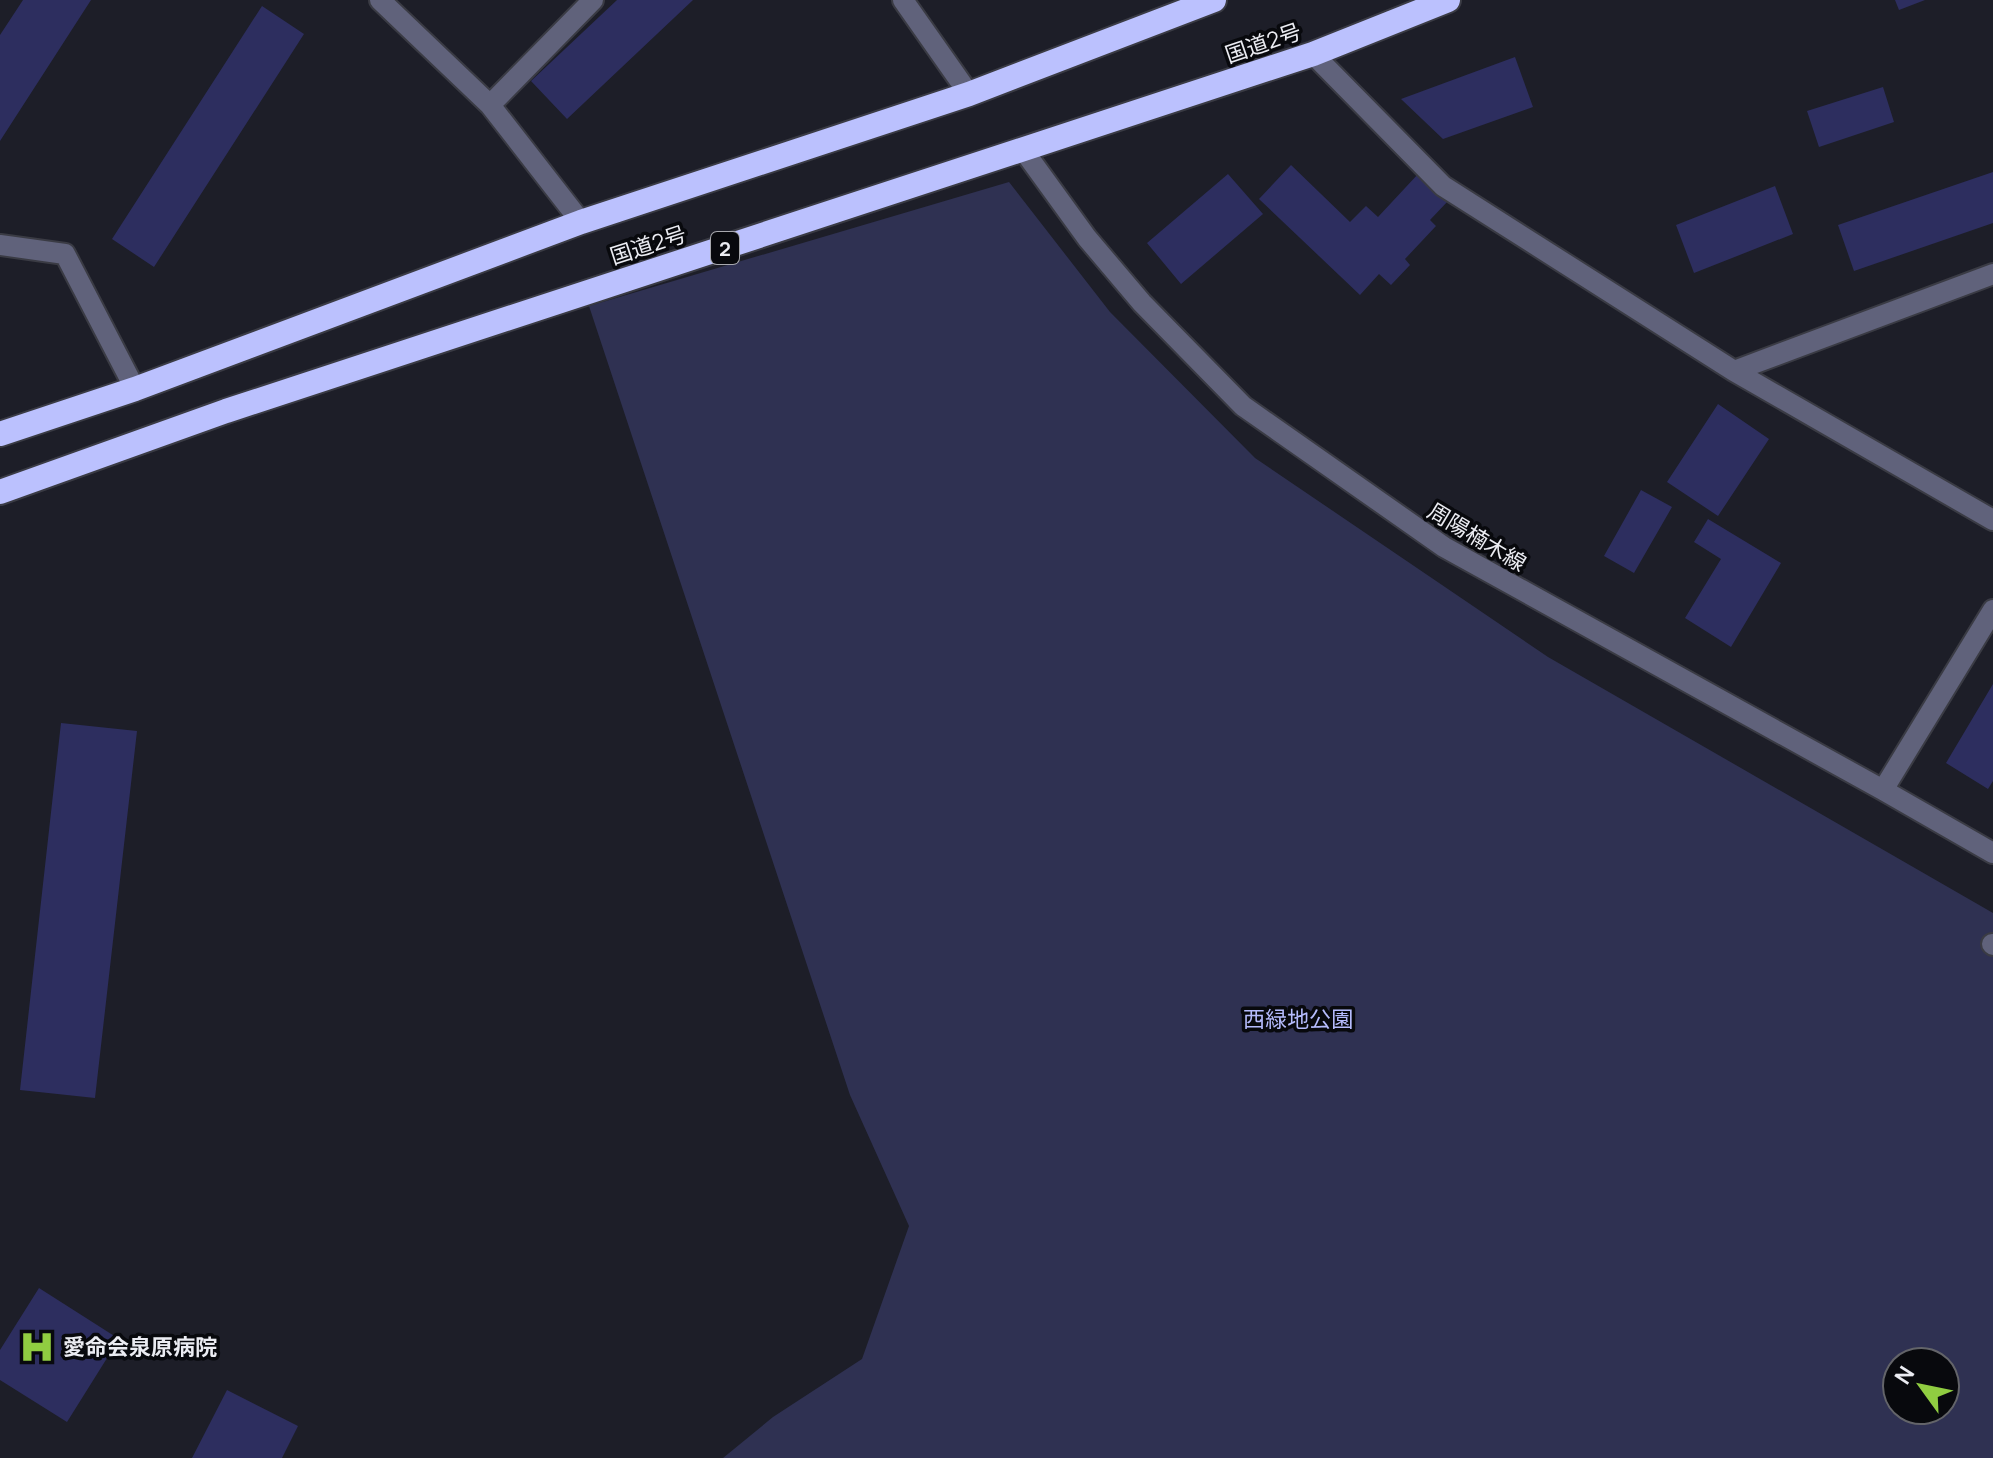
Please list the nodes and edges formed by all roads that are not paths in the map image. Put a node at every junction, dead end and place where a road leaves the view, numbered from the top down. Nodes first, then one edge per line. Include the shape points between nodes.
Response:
1 (380, 0) edge
2 (593, 0) edge
3 (903, 0) edge
4 (1214, 0) edge
5 (1448, 0) edge
6 (1313, 54) junction
7 (969, 94) junction
8 (490, 105) junction
9 (1024, 151) junction
10 (581, 222) junction
11 (0, 245) edge
12 (1993, 274) edge
13 (1734, 371) junction
14 (135, 389) junction
15 (0, 434) edge
16 (0, 492) edge
17 (1993, 520) edge
18 (1993, 610) edge
19 (1883, 790) junction
20 (1993, 853) edge

1 - 8 street
2 - 8 street
3 - 7 street
4 - 7 highway, 国道2号
5 - 6 highway, 国道2号 / 2
6 - 9 highway, 国道2号 / 2
6 - 13 street via 1443,186
7 - 10 highway, 国道2号
8 - 10 street
9 - 16 highway, 国道2号 / 2 via 241,406
9 - 19 street, 周陽楠木線 via 1142,303 1243,406 1444,547
10 - 14 highway, 国道2号
11 - 14 street via 65,254
12 - 13 street
13 - 17 street
14 - 15 highway, 国道2号
18 - 19 street
19 - 20 street, 周陽楠木線

